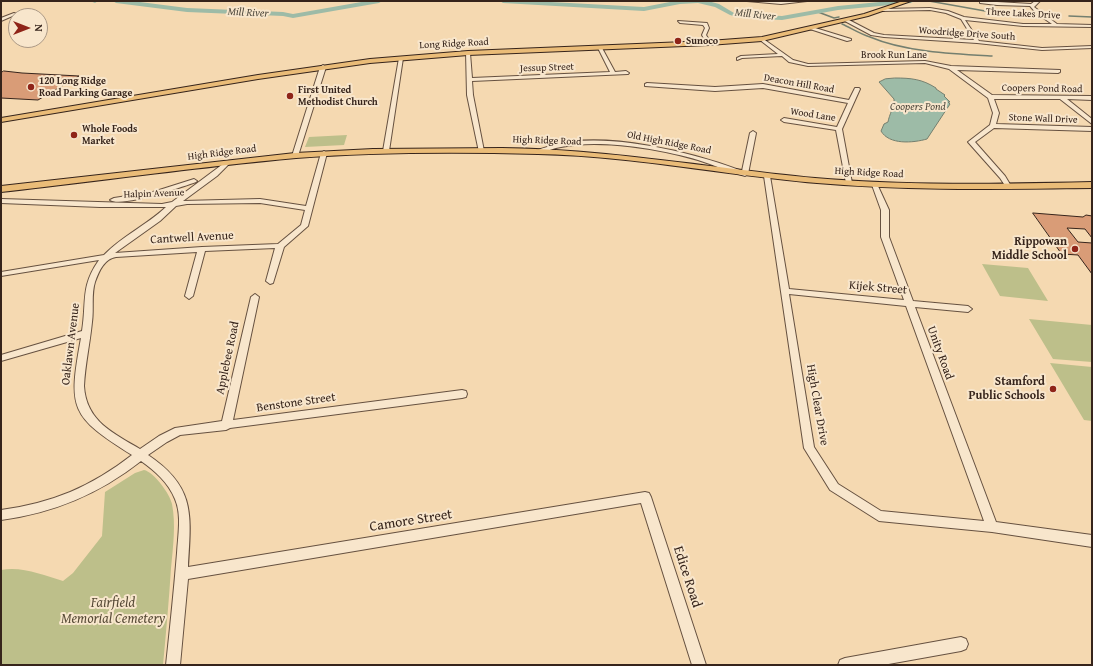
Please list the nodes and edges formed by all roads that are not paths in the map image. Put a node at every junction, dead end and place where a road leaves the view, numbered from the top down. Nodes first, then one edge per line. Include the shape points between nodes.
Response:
1 (749, 1) edge
2 (805, 1) edge
3 (908, 1) edge
4 (1038, 1) edge
5 (981, 2) dead end
6 (1032, 5) junction
7 (883, 10) junction
8 (6, 13) dead end
9 (963, 18) junction
10 (1, 20) edge
11 (845, 20) junction
12 (680, 22) dead end
13 (1055, 25) junction
14 (1092, 26) edge
15 (812, 28) junction
16 (762, 39) junction
17 (849, 40) dead end
18 (977, 42) junction
19 (710, 43) junction
20 (600, 48) junction
21 (1092, 48) edge
22 (468, 53) junction
23 (782, 55) junction
24 (400, 58) junction
25 (739, 58) dead end
26 (323, 67) junction
27 (951, 68) junction
28 (1058, 71) dead end
29 (626, 73) dead end
30 (614, 74) junction
31 (470, 80) junction
32 (647, 85) dead end
33 (857, 90) dead end
34 (991, 97) junction
35 (1092, 98) edge
36 (1063, 99) junction
37 (851, 102) junction
38 (1, 120) edge
39 (784, 120) dead end
40 (1092, 122) edge
41 (993, 126) junction
42 (839, 129) junction
43 (1092, 129) edge
44 (753, 134) dead end
45 (540, 150) junction
46 (386, 151) junction
47 (481, 151) junction
48 (324, 154) junction
49 (295, 156) junction
50 (228, 163) junction
51 (745, 174) junction
52 (767, 176) junction
53 (194, 181) dead end
54 (848, 183) junction
55 (875, 185) junction
56 (1092, 185) edge
57 (1008, 186) junction
58 (1, 189) edge
59 (1, 201) edge
60 (174, 204) junction
61 (100, 205) junction
62 (308, 208) junction
63 (280, 246) junction
64 (202, 249) junction
65 (106, 257) junction
66 (1, 274) edge
67 (270, 281) dead end
68 (786, 291) junction
69 (189, 296) dead end
70 (255, 297) dead end
71 (909, 303) junction
72 (968, 309) dead end
73 (86, 333) junction
74 (1, 358) edge
75 (462, 394) dead end
76 (226, 426) junction
77 (140, 455) junction
78 (645, 497) joint
79 (1, 515) edge
80 (992, 527) junction
81 (1092, 541) edge
82 (182, 574) junction
83 (961, 644) dead end
84 (173, 665) edge
85 (699, 665) edge
86 (845, 665) edge

1 - 2 street
3 - 7 main road, Long Ridge Road
4 - 6 street
5 - 6 street
6 - 13 street via 1037,12
7 - 9 street, Three Lakes Drive via 930,9
7 - 11 main road, Long Ridge Road
8 - 10 street via 15,14
9 - 13 street, Three Lakes Drive
9 - 18 street
11 - 15 main road, Long Ridge Road
11 - 18 street, Woodridge Drive South via 873,34 884,36
12 - 19 street via 705,24 707,28 704,35
13 - 14 street, Three Lakes Drive
15 - 16 main road, Long Ridge Road
15 - 17 street
16 - 19 main road, Long Ridge Road
16 - 23 street, Brook Run Lane
18 - 21 street, Woodridge Drive South via 1055,49
19 - 20 main road, Long Ridge Road
20 - 22 main road, Long Ridge Road
20 - 30 street
22 - 24 main road, Long Ridge Road
22 - 31 street
23 - 25 street
23 - 27 street, Brook Run Lane via 791,61 808,65 925,62
24 - 26 main road, Long Ridge Road
24 - 46 street
26 - 38 main road, Long Ridge Road
26 - 49 street
27 - 28 street, Brook Run Lane
27 - 34 street
29 - 30 street, Jessup Street
30 - 31 street, Jessup Street
31 - 47 street via 470,95
32 - 37 street, Deacon Hill Road via 715,90 763,86
33 - 37 street
34 - 36 street, Coopers Pond Road
34 - 41 street via 996,113
35 - 36 street, Coopers Pond Road
36 - 40 street, Stone Wall Drive
37 - 42 street
39 - 42 street, Wood Lane
41 - 43 street, Stone Wall Drive
41 - 57 street via 971,142 1004,177
42 - 54 street
44 - 51 street
45 - 47 main road, High Ridge Road
45 - 51 main road, High Ridge Road
45 - 51 street, Old High Ridge Road via 571,143 622,144 684,154 725,165
46 - 47 main road, High Ridge Road
46 - 48 main road, High Ridge Road
48 - 49 main road, High Ridge Road
48 - 62 street
49 - 50 main road, High Ridge Road
50 - 58 main road, High Ridge Road
50 - 60 street, Oaklawn Avenue
51 - 52 main road, High Ridge Road
52 - 54 main road, High Ridge Road
52 - 68 street, High Clear Drive
53 - 61 street via 137,198 103,201
54 - 55 main road, High Ridge Road
55 - 57 main road, High Ridge Road
55 - 71 street, Unity Road via 885,210 885,237
56 - 57 main road, High Ridge Road
59 - 61 street, Halpin Avenue
60 - 61 street, Halpin Avenue
60 - 62 street, Halpin Avenue via 260,201
60 - 65 street, Oaklawn Avenue via 157,220
62 - 63 street via 304,226
63 - 64 street, Cantwell Avenue
63 - 67 street
64 - 65 street, Cantwell Avenue
64 - 69 street
65 - 66 street, Cantwell Avenue
65 - 73 street, Oaklawn Avenue via 90,284
68 - 71 street, Kijek Street
68 - 80 street, High Clear Drive via 809,448 834,487 879,516
70 - 76 street, Applebee Road
71 - 72 street, Kijek Street
71 - 80 street, Unity Road
73 - 74 street
73 - 77 street, Oaklawn Avenue via 78,380 82,407 97,426
75 - 76 street, Benstone Street
76 - 77 street, Benstone Street via 179,431 156,442
77 - 79 street, Benstone Street via 101,484 76,496 31,511
77 - 82 street, Oaklawn Avenue via 163,472 181,498 185,523
78 - 82 street, Camore Street
78 - 85 street, Edice Road
80 - 81 street, High Clear Drive
82 - 84 street, Oaklawn Avenue
83 - 86 street

